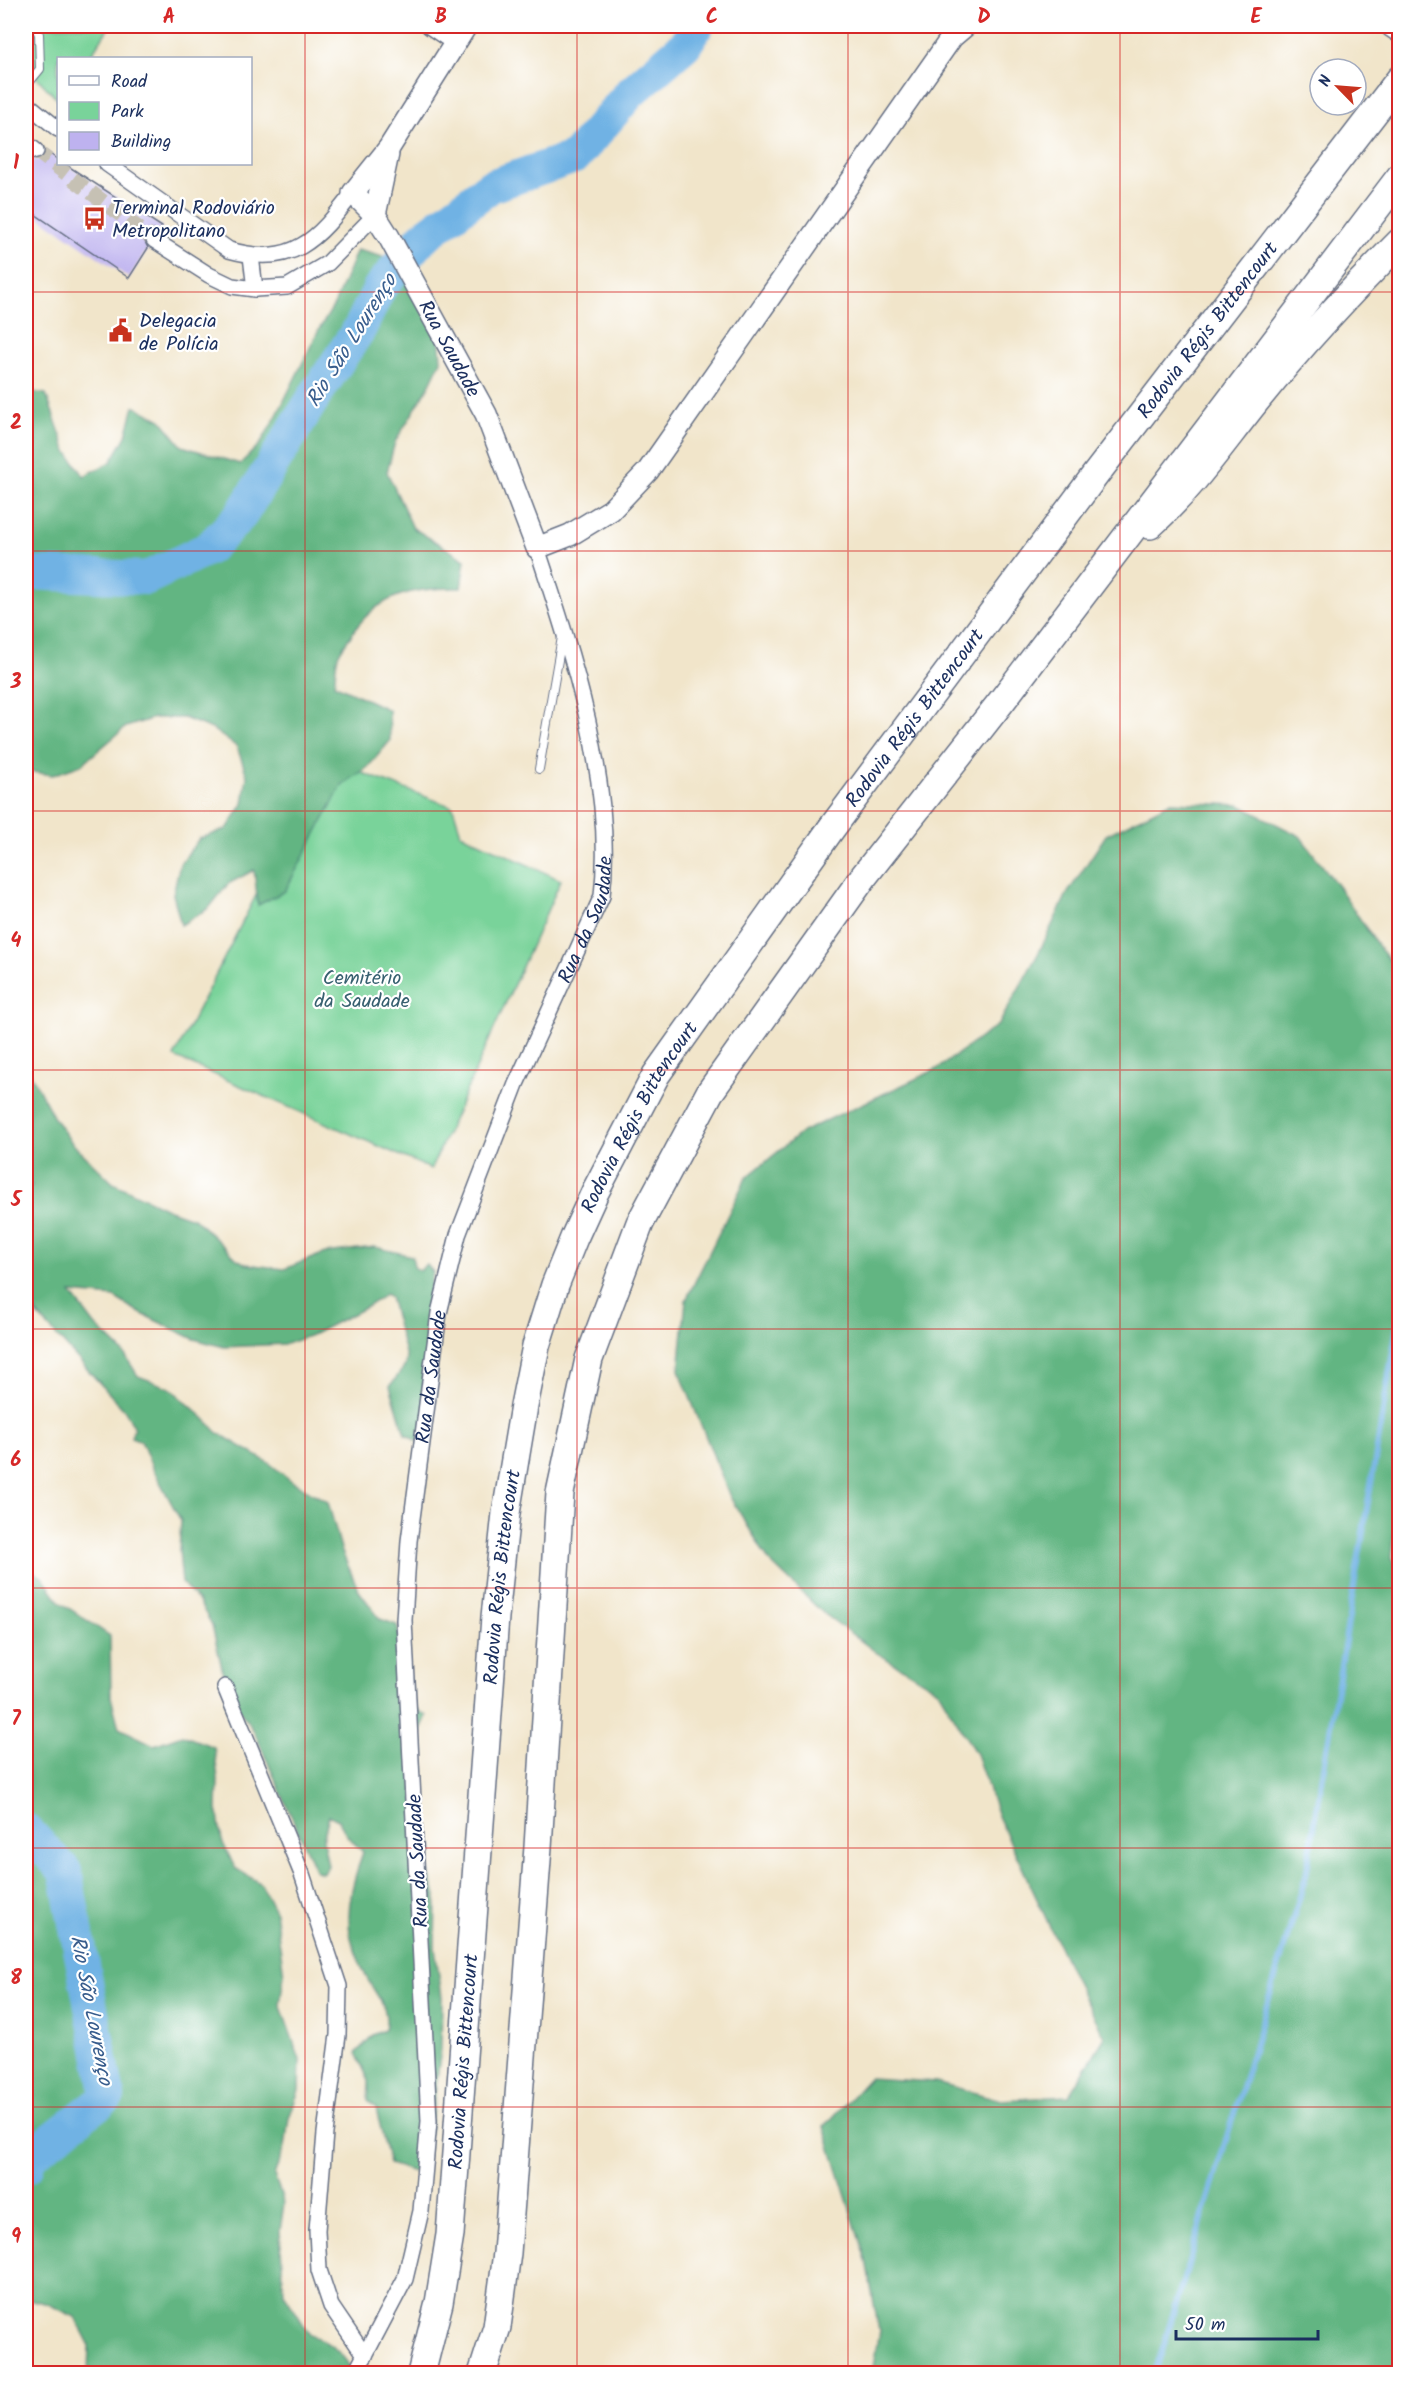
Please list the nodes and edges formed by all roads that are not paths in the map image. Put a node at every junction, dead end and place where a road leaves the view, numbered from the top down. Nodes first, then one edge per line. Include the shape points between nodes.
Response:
1 (35, 26) edge
2 (429, 26) edge
3 (466, 26) edge
4 (965, 26) edge
5 (1391, 26) edge
6 (1400, 32) edge
7 (454, 43) junction
8 (1400, 79) edge
9 (26, 86) edge
10 (26, 103) edge
11 (57, 128) edge
12 (389, 148) junction
13 (108, 165) edge
14 (1400, 177) edge
15 (353, 193) junction
16 (375, 215) junction
17 (154, 240) tunnel mouth
18 (1400, 242) edge
19 (251, 256) junction
20 (1390, 262) edge
21 (255, 289) junction
22 (486, 414) joint
23 (537, 548) junction
24 (1098, 572) junction
25 (564, 627) junction
26 (538, 769) dead end
27 (225, 1687) dead end
28 (454, 2166) junction
29 (365, 2356) junction
30 (355, 2373) edge
31 (405, 2373) edge
32 (422, 2373) edge
33 (482, 2373) edge

1 - 9 lane via 39,34 40,69
2 - 7 street
3 - 7 street
4 - 23 street via 952,38 648,471 611,510 570,535
5 - 6 street
7 - 12 street
8 - 28 highway, Rodovia Régis Bittencourt via 1075,503 831,829 689,1028 656,1076 574,1238 536,1346 506,1513
10 - 11 street
12 - 15 street
12 - 16 street
13 - 19 street via 229,250
14 - 24 highway
15 - 16 street, Rua Saudade
15 - 19 street via 325,229 299,248 272,257
16 - 21 street via 328,263 287,287
16 - 22 street, Rua Saudade
17 - 21 street via 209,275 232,286
18 - 20 highway
19 - 21 street
20 - 24 highway via 1260,396 1173,505
22 - 23 street, Rua da Saudade
23 - 25 street, Rua da Saudade
24 - 33 highway via 864,876 710,1092 640,1223 589,1359 560,1492 507,2253 497,2328
25 - 26 lane
25 - 29 street, Rua da Saudade via 595,756 605,871 602,896 516,1084 458,1235 439,1313 409,1541 405,1620 429,2121 421,2211 405,2279
27 - 29 street via 302,1874 339,1986 338,2035 317,2230 319,2270 331,2306
28 - 31 highway via 435,2214 415,2344
28 - 32 highway, Rodovia Régis Bittencourt via 445,2272
29 - 30 street, Rua da Saudade

